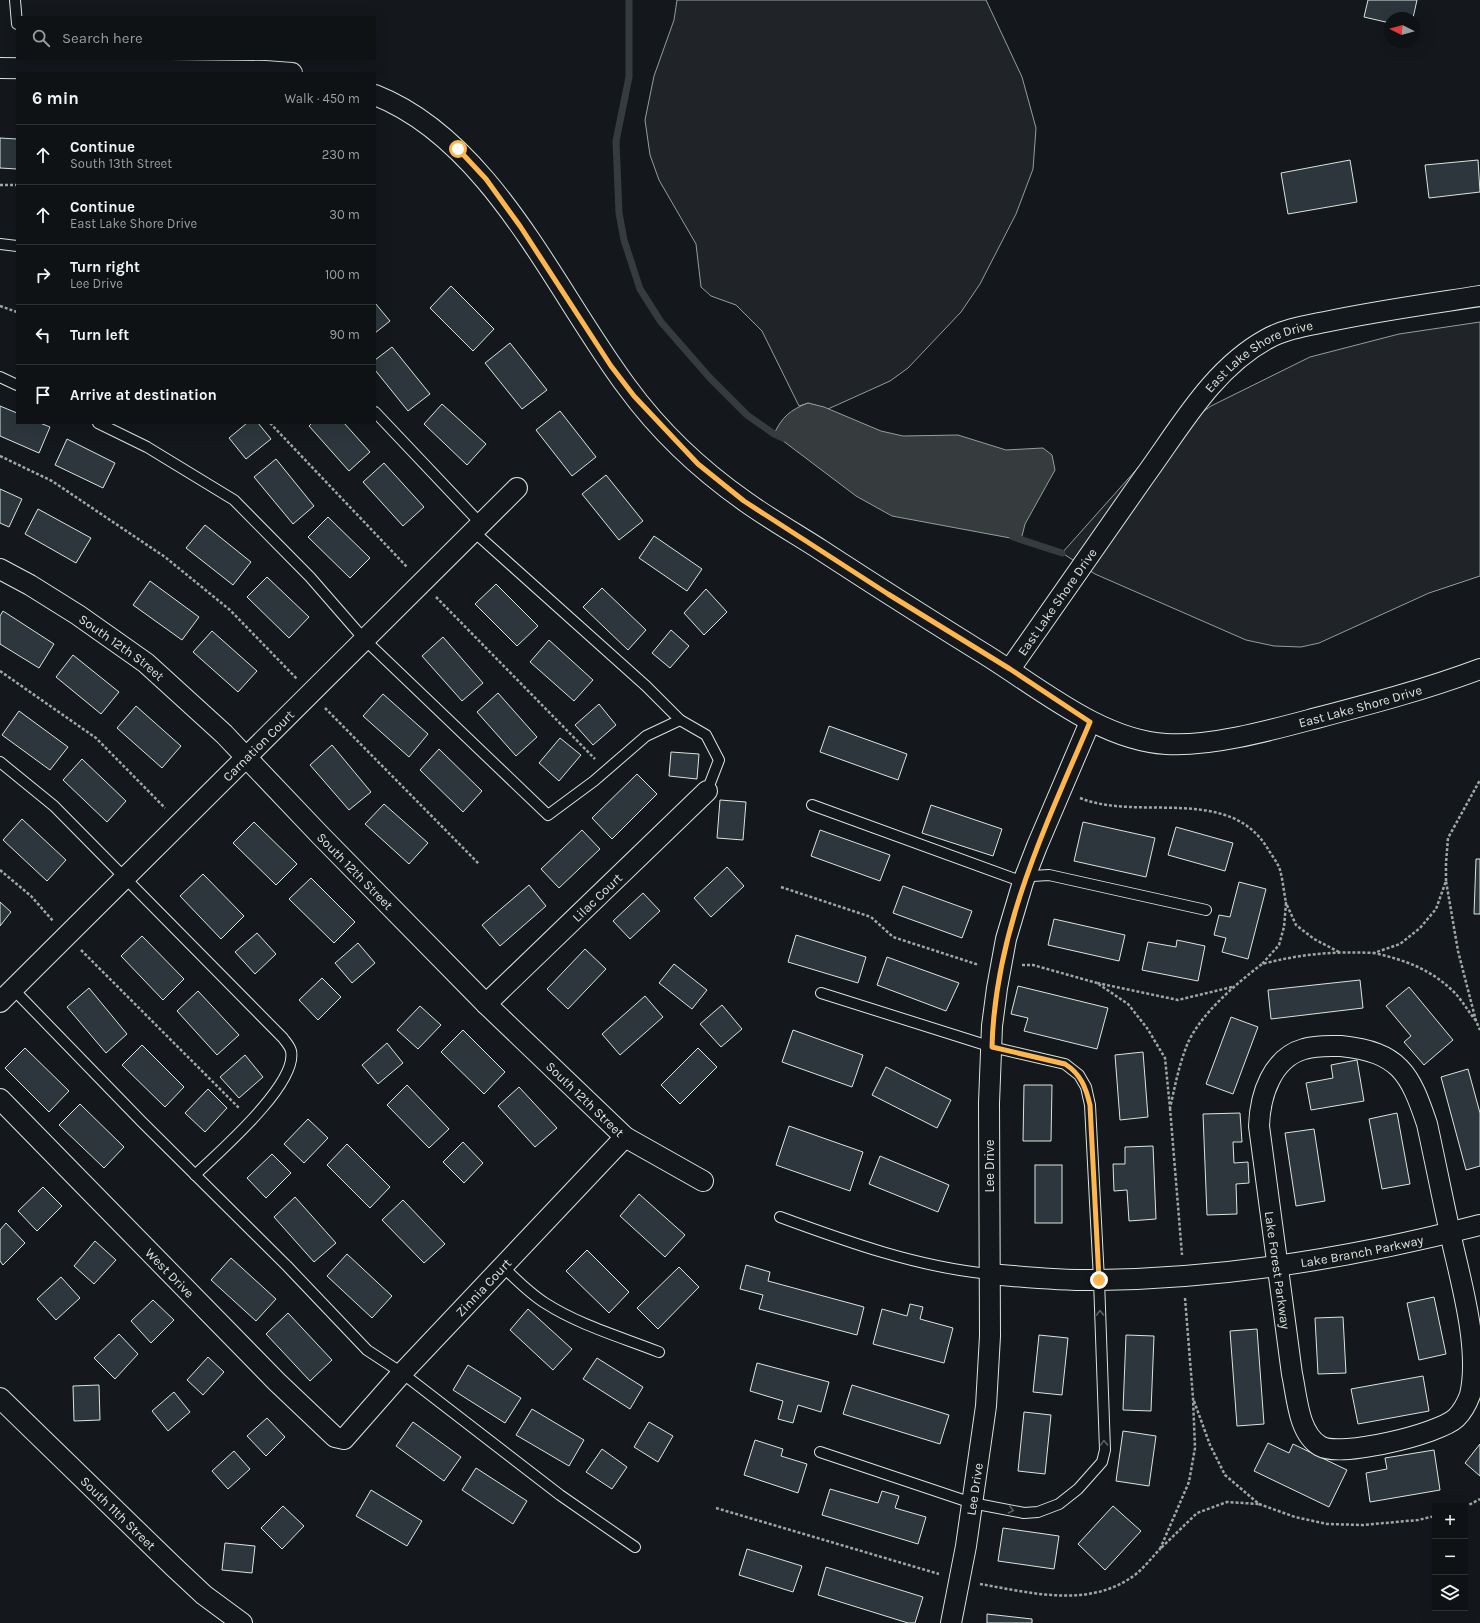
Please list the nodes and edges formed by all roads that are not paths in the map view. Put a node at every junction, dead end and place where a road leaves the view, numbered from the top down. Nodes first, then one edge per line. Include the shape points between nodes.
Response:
1 (15, 0) edge
2 (16, 16) edge
3 (20, 64) edge
4 (0, 68) edge
5 (278, 72) edge
6 (376, 95) edge
7 (0, 244) edge
8 (16, 246) edge
9 (1480, 296) edge
10 (0, 377) edge
11 (16, 384) edge
12 (376, 413) edge
13 (100, 424) edge
14 (517, 488) dead end
15 (477, 528) junction
16 (0, 569) edge
17 (364, 639) junction
18 (1010, 669) junction
19 (1480, 669) edge
20 (680, 720) junction
21 (1090, 722) junction
22 (246, 757) junction
23 (0, 762) edge
24 (707, 791) joint
25 (812, 804) dead end
26 (125, 877) junction
27 (1024, 882) junction
28 (1206, 910) dead end
29 (820, 992) dead end
30 (6, 996) edge
31 (486, 1004) junction
32 (992, 1047) junction
33 (0, 1099) edge
34 (624, 1137) junction
35 (195, 1175) junction
36 (703, 1181) dead end
37 (780, 1217) dead end
38 (1480, 1225) edge
39 (1450, 1233) junction
40 (1278, 1265) junction
41 (503, 1267) junction
42 (990, 1274) junction
43 (1099, 1280) junction
44 (659, 1352) dead end
45 (402, 1373) junction
46 (0, 1398) edge
47 (344, 1439) joint
48 (820, 1452) dead end
49 (972, 1502) junction
50 (635, 1547) dead end
51 (242, 1623) edge
52 (951, 1623) edge

1 - 2 lane
3 - 4 street
3 - 5 street
6 - 18 street via 433,128 458,149 486,179 520,226 611,366 634,396 698,464 744,501
7 - 8 lane
9 - 18 street, East Lake Shore Drive via 1346,317 1286,330 1243,354 1222,372 1198,402
10 - 11 lane
12 - 15 lane
13 - 17 lane via 147,447 234,500 310,577
14 - 15 street, Carnation Court
15 - 17 street, Carnation Court
15 - 20 lane
16 - 22 street, South 12th Street via 30,584 146,663
17 - 20 lane via 548,815 594,781 646,736
17 - 22 street, Carnation Court
18 - 21 street, East Lake Shore Drive
19 - 21 street, East Lake Shore Drive via 1375,703 1269,731 1210,741 1169,745 1143,741
20 - 24 lane via 706,735 719,760
21 - 27 street, Lee Drive
22 - 26 street, Carnation Court
22 - 31 street, South 12th Street
23 - 26 lane via 54,806
24 - 31 street, Lilac Court
25 - 27 lane
26 - 30 street, Carnation Court
26 - 35 lane via 283,1038 291,1050 287,1073 275,1092 251,1120
27 - 28 lane via 1032,876 1049,875
27 - 32 street, Lee Drive via 1001,964
29 - 32 lane
30 - 35 lane
31 - 34 street, South 12th Street
32 - 42 street, Lee Drive via 989,1160
32 - 43 lane via 1065,1064 1074,1069 1086,1087 1090,1105
33 - 47 street, West Drive via 277,1382 335,1437
34 - 36 street, South 12th Street
34 - 41 street, Zinnia Court
35 - 45 lane via 287,1266 366,1350
37 - 42 lane via 879,1252 952,1270
38 - 39 street, Lake Branch Parkway
39 - 40 street, Lake Branch Parkway via 1358,1254
39 - 40 street, Lake Forest Parkway via 1427,1124 1418,1097 1402,1070 1382,1055 1364,1049 1341,1046 1315,1047 1295,1053 1278,1066 1265,1089 1259,1114 1262,1163
39 - 40 street, Lake Forest Parkway via 1474,1351 1474,1378 1465,1406 1456,1418 1429,1431 1395,1441 1347,1450 1330,1450 1320,1446 1305,1427 1292,1374
40 - 43 street, Lake Branch Parkway via 1168,1277
41 - 44 lane via 546,1304 580,1321
41 - 45 street, Zinnia Court
42 - 43 street
42 - 49 street, Lee Drive via 986,1406
49 -> 43 lane via 1024,1513 1038,1512 1059,1504 1078,1489 1102,1462 1105,1450
45 - 47 street, Zinnia Court
45 - 50 lane via 560,1494
46 - 51 street, South 11th Street via 204,1595
48 - 49 lane
49 - 52 street, Lee Drive

